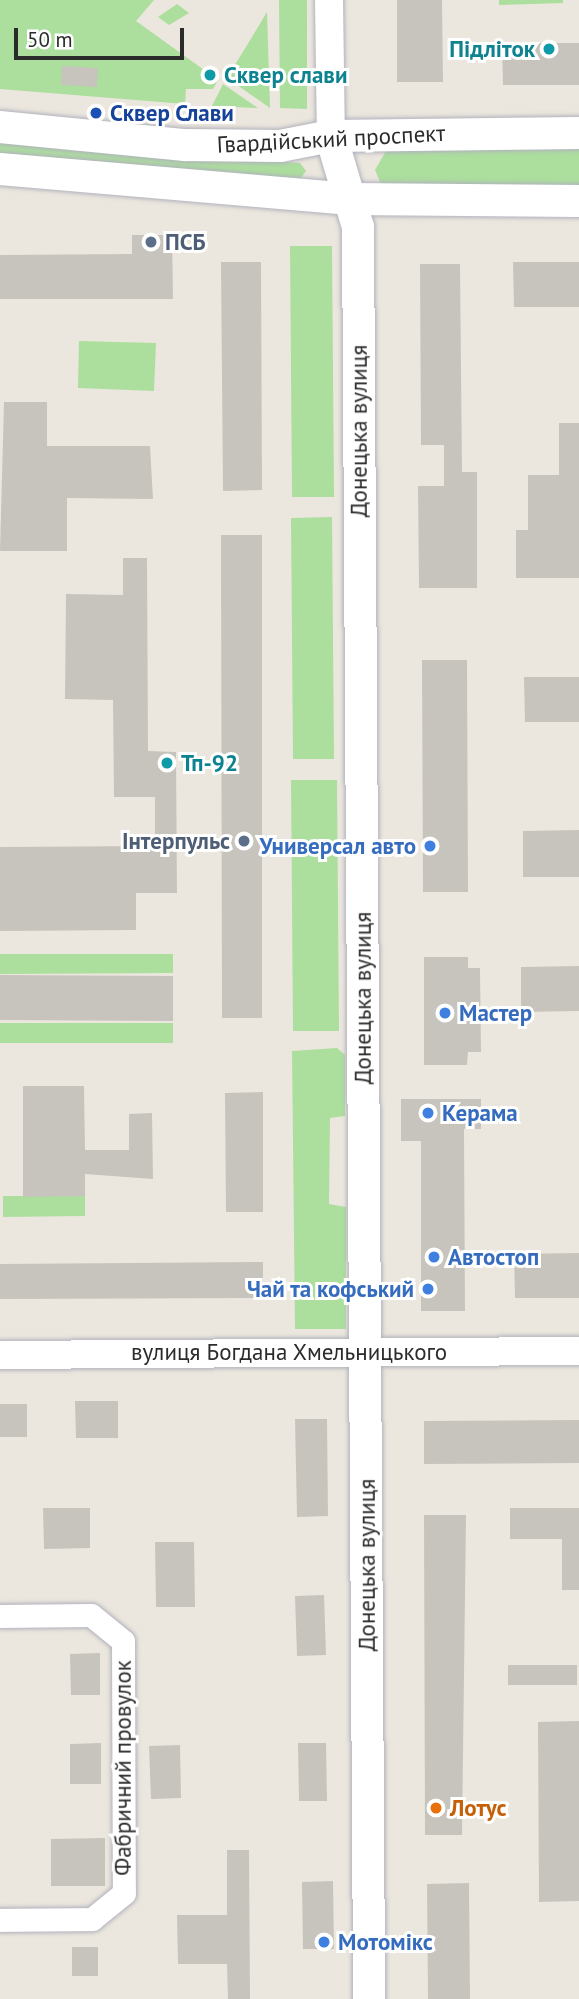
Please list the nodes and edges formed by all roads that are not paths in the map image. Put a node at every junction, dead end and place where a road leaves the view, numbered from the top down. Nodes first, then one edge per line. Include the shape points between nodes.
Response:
1 (329, 0) edge
2 (0, 127) edge
3 (579, 133) edge
4 (331, 136) junction
5 (0, 169) edge
6 (348, 199) junction
7 (579, 201) edge
8 (579, 1350) edge
9 (366, 1352) junction
10 (0, 1355) edge
11 (0, 1615) edge
12 (0, 1920) edge
13 (369, 1999) edge

1 - 4 street, Донецька вулиця
2 - 4 main road, Гвардійський проспект via 185,145 280,146
3 - 4 main road, Гвардійський проспект
4 - 6 main road, Донецька вулиця
5 - 6 main road, Гвардійський проспект
6 - 7 main road, Гвардійський проспект
6 - 9 main road, Донецька вулиця via 358,238
8 - 9 street, вулиця Богдана Хмельницького
9 - 10 street, вулиця Богдана Хмельницького
9 - 13 main road, Донецька вулиця
11 - 12 street, Фабричний провулок via 91,1615 122,1641 124,1893 92,1919

